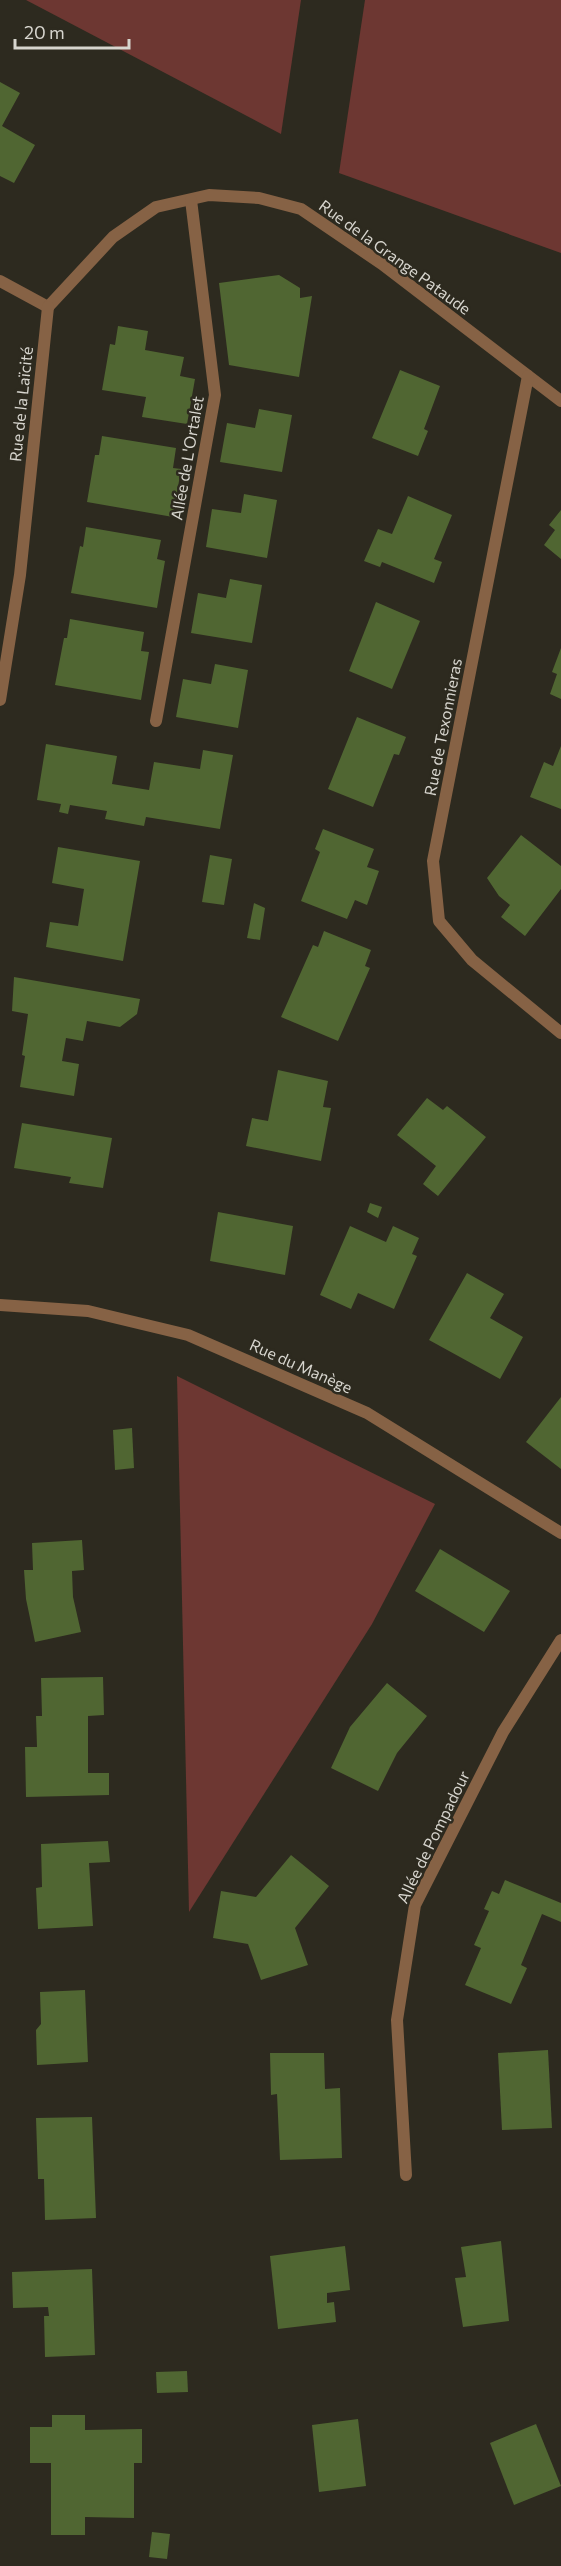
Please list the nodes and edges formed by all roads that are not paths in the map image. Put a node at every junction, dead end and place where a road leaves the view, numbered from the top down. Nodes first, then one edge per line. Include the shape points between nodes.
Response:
1 (191, 200) junction
2 (0, 281) edge
3 (48, 307) junction
4 (528, 376) junction
5 (561, 401) edge
6 (0, 700) edge
7 (156, 721) dead end
8 (561, 1033) edge
9 (0, 1305) edge
10 (561, 1533) edge
11 (561, 1641) edge
12 (406, 2175) dead end

1 - 3 street, Rue de la Grange Pataude via 156,207 113,237
1 - 4 street, Rue de la Grange Pataude via 209,195 259,198 301,209 382,264
1 - 7 street, Allée de L'Ortalet via 215,395
2 - 3 street
3 - 6 street, Rue de la Laïcité via 20,575
4 - 5 street, Rue de la Grange Pataude
4 - 8 street, Rue de Texonnieras via 433,861 440,921 472,960
9 - 10 street, Rue du Manège via 88,1311 188,1335 367,1413
11 - 12 street, Allée de Pompadour via 503,1732 415,1905 397,2020

